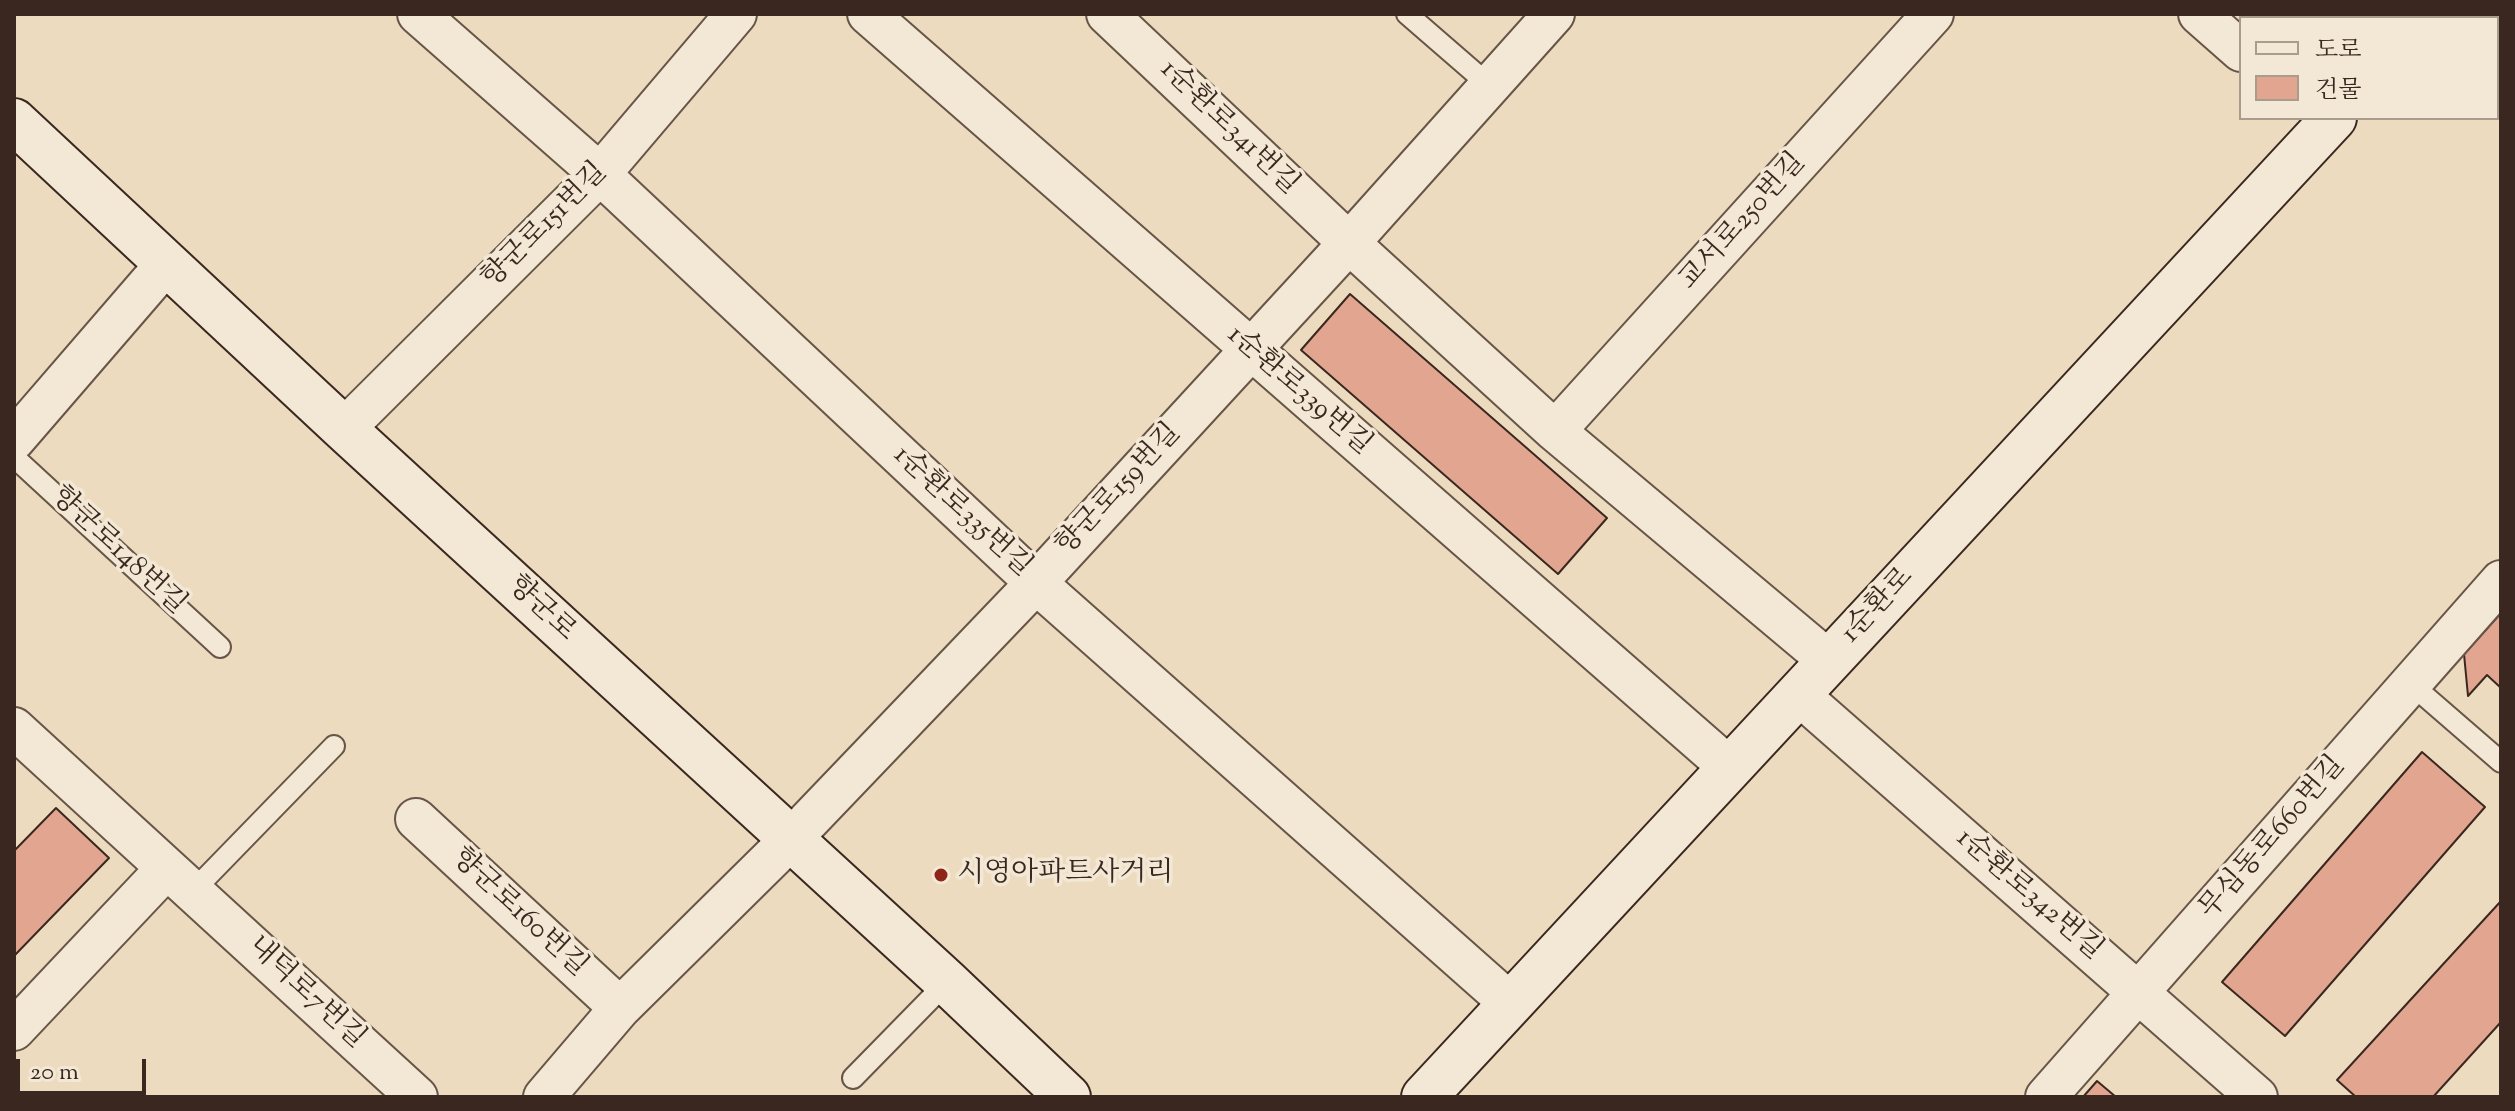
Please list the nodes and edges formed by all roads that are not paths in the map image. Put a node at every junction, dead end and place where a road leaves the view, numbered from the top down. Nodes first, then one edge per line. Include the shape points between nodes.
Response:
1 (418, 14) edge
2 (736, 14) edge
3 (868, 14) edge
4 (1407, 14) edge
5 (1554, 14) edge
6 (1933, 14) edge
7 (2199, 14) edge
8 (1112, 16) edge
9 (2239, 49) edge
10 (1490, 86) junction
11 (14, 121) edge
12 (2325, 121) edge
13 (600, 174) junction
14 (1349, 243) junction
15 (166, 264) junction
16 (1250, 350) junction
17 (344, 429) junction
18 (1555, 431) junction
19 (14, 440) edge
20 (14, 457) edge
21 (2501, 581) edge
22 (1036, 583) junction
23 (220, 647) dead end
24 (1829, 661) junction
25 (2411, 684) junction
26 (1798, 694) junction
27 (14, 728) edge
28 (334, 746) dead end
29 (2501, 762) edge
30 (1730, 768) junction
31 (416, 819) dead end
32 (790, 840) junction
33 (180, 880) junction
34 (947, 982) junction
35 (2138, 993) junction
36 (1511, 1004) junction
37 (620, 1008) junction
38 (14, 1030) edge
39 (853, 1078) dead end
40 (417, 1097) edge
41 (544, 1097) edge
42 (1068, 1097) edge
43 (1424, 1097) edge
44 (2046, 1097) edge
45 (2257, 1097) edge

1 - 13 street, 1순환로335번길
2 - 13 street, 향군로151번길
3 - 16 street, 1순환로339번길
4 - 10 lane
5 - 10 street, 향군로159번길
6 - 18 street, 교서로250번길
7 - 9 street
8 - 14 street, 1순환로341번길
10 - 14 street, 향군로159번길
11 - 15 street, 향군로
12 - 24 street, 1순환로
13 - 17 street, 향군로151번길
13 - 22 street, 1순환로335번길
14 - 16 street, 향군로159번길
14 - 18 street, 1순환로341번길
15 - 17 street, 향군로
15 - 19 street
16 - 22 street, 향군로159번길
16 - 30 street, 1순환로339번길
17 - 32 street, 향군로
18 - 24 street, 1순환로341번길
20 - 23 lane, 향군로148번길
21 - 25 street, 무심동로660번길
22 - 32 street, 향군로159번길
22 - 36 street, 1순환로335번길
24 - 26 street, 1순환로
25 - 29 lane
25 - 35 street, 무심동로660번길
26 - 30 street, 1순환로
26 - 35 street, 1순환로342번길
27 - 33 street, 내덕로7번길
28 - 33 lane
30 - 36 street, 1순환로
31 - 37 street, 향군로160번길
32 - 34 street, 향군로
32 - 37 street
33 - 38 street
33 - 40 street, 내덕로7번길
34 - 39 lane
34 - 42 street, 향군로
35 - 44 street, 무심동로660번길
35 - 45 street, 1순환로342번길
36 - 43 street, 1순환로
37 - 41 street

